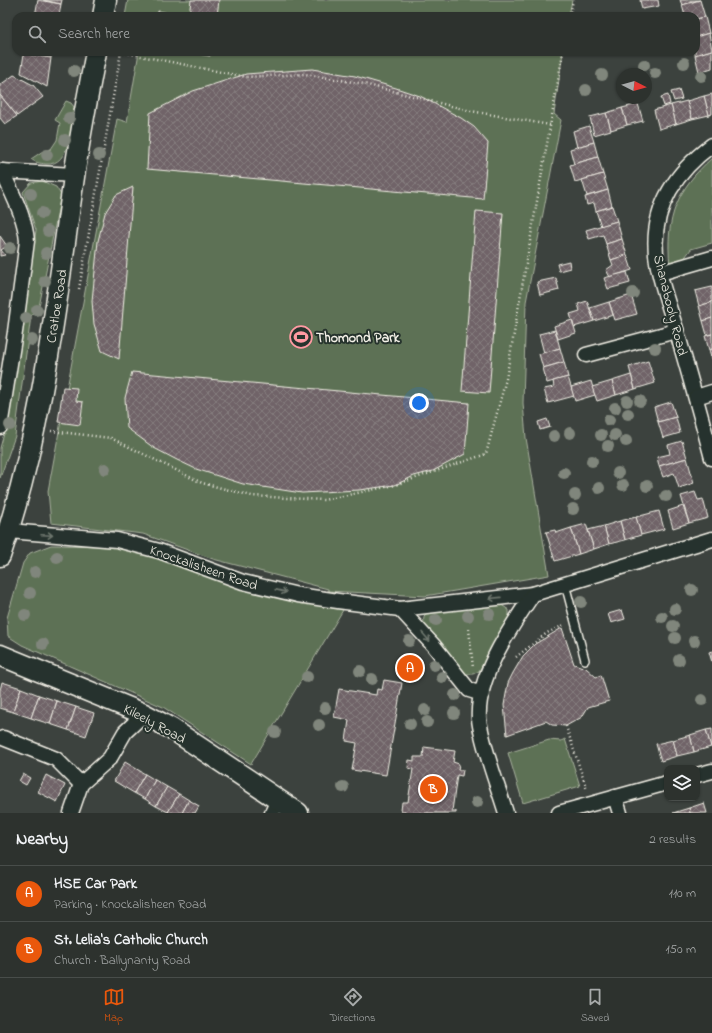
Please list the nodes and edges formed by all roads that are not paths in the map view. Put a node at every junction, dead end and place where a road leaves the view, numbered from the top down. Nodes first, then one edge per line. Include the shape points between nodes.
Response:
1 (106, 0) edge
2 (104, 12) edge
3 (95, 56) edge
4 (712, 145) edge
5 (1, 171) edge
6 (74, 174) junction
7 (712, 258) edge
8 (660, 273) junction
9 (676, 331) junction
10 (586, 355) dead end
11 (712, 392) edge
12 (696, 397) junction
13 (0, 427) edge
14 (712, 458) edge
15 (9, 531) junction
16 (712, 539) edge
17 (0, 556) edge
18 (565, 584) junction
19 (534, 594) junction
20 (400, 608) junction
21 (0, 655) edge
22 (585, 660) dead end
23 (476, 692) junction
24 (144, 714) junction
25 (3, 738) dead end
26 (712, 771) edge
27 (700, 774) edge
28 (82, 784) junction
29 (664, 784) edge
30 (615, 797) junction
31 (275, 806) edge
32 (577, 810) edge
33 (71, 813) edge
34 (298, 813) edge
35 (506, 813) edge
36 (559, 813) edge
37 (620, 813) edge

1 - 2 main road
3 - 6 main road, Cratloe Road
4 - 8 street, Shanabooly Road via 682,170 663,202 656,238
5 - 6 street
5 - 13 street via 22,215 27,242 16,332
6 - 15 main road, Cratloe Road via 34,435
7 - 8 street
8 - 9 street, Shanabooly Road
9 - 10 street
9 - 12 street, Shanabooly Road
11 - 12 street
12 - 14 street, Shanabooly Road
15 - 17 main road, Cratloe Road
15 -> 20 street, Knockalisheen Road via 117,540 159,551 243,582 298,595
16 - 18 street, Knockalisheen Road
18 - 19 street, Knockalisheen Road
18 - 22 lane
19 -> 20 street, Knockalisheen Road
19 - 23 street
20 -> 23 street
21 - 24 main road, Kileely Road
23 - 35 street via 482,731
24 - 28 street via 125,732 110,758
24 - 31 main road, Kileely Road via 172,729
25 - 28 street via 56,759
26 - 27 street
28 - 33 street
29 - 30 street
30 - 32 street
30 - 37 street
31 - 34 main road, Kileely Road
32 - 36 street

